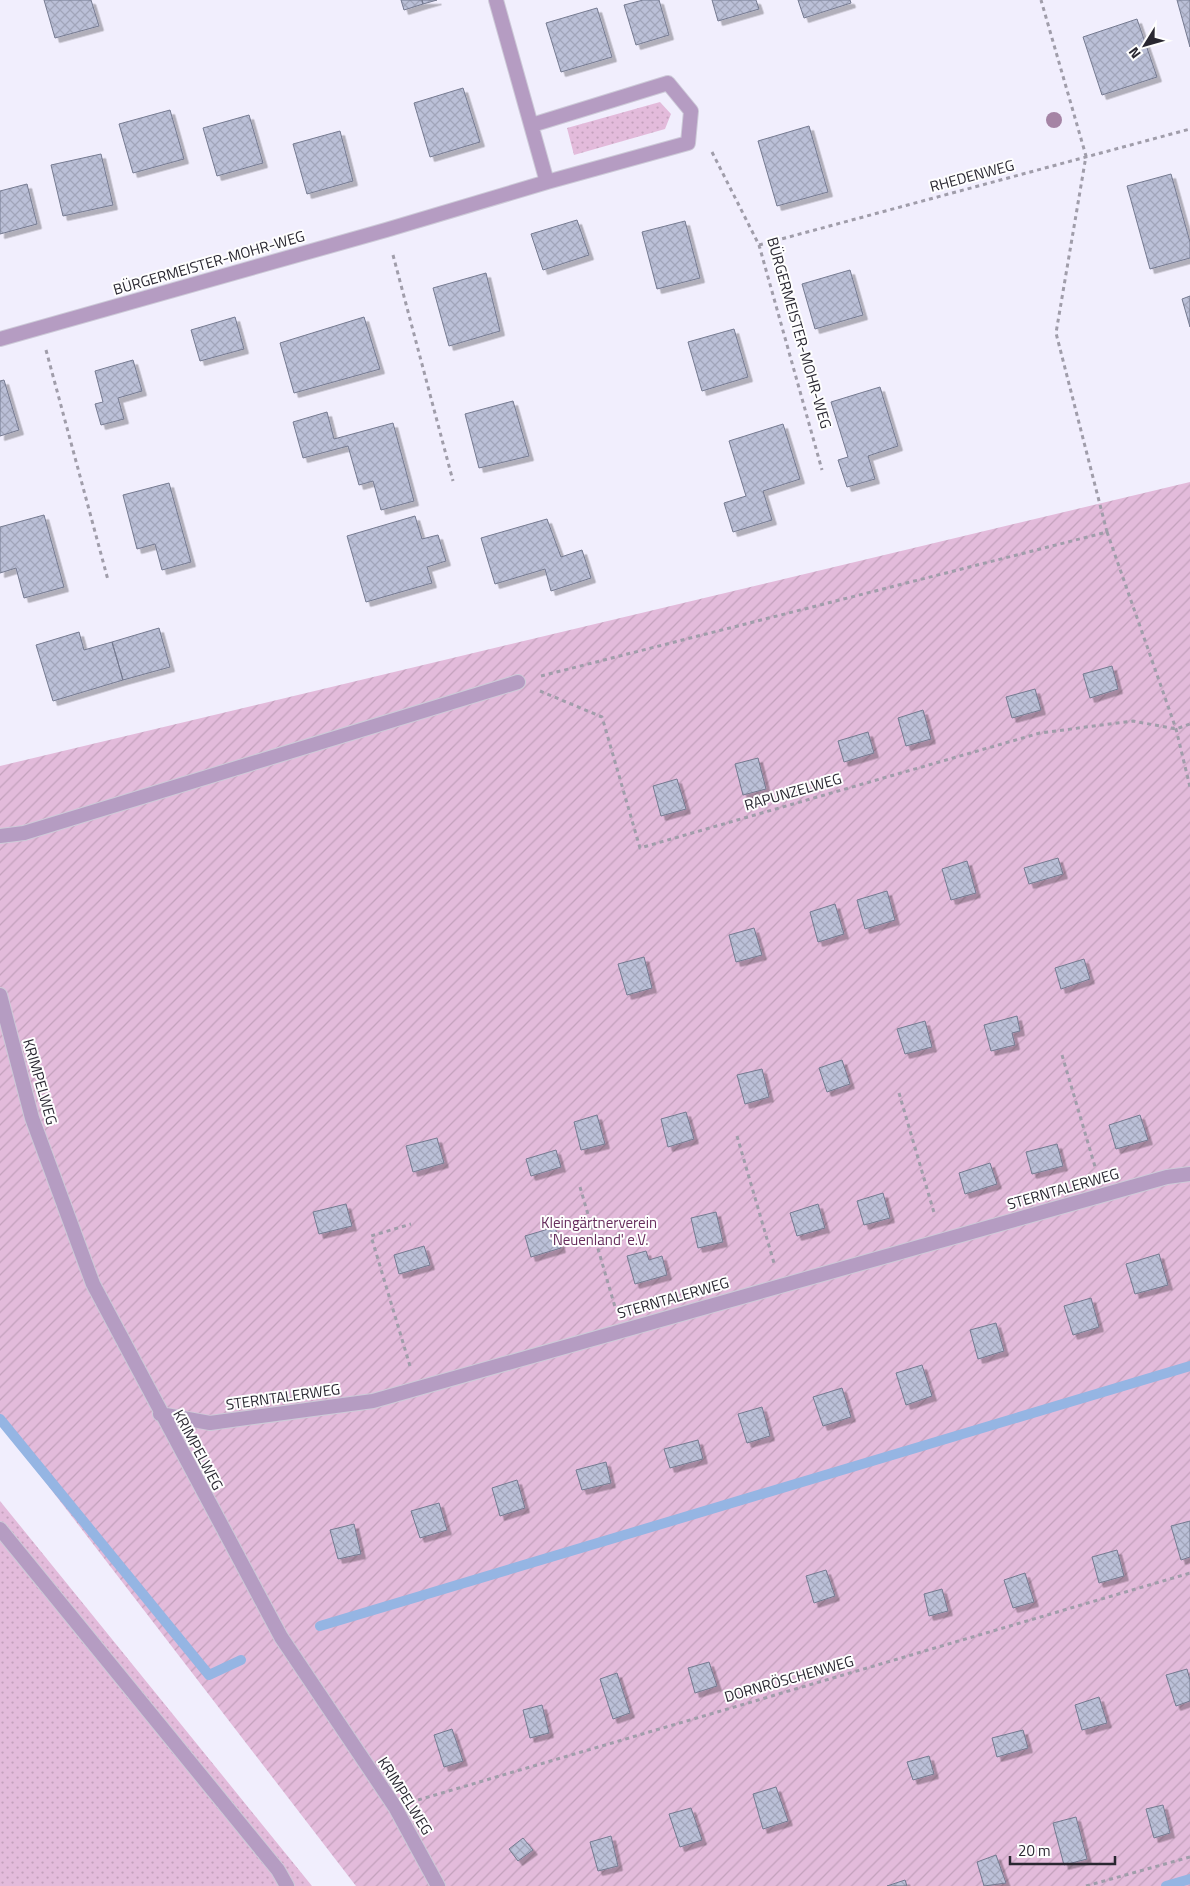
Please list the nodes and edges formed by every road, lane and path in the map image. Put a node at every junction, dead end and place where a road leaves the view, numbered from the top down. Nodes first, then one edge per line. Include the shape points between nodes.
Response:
1 (496, 0) edge
2 (1040, 0) edge
3 (532, 125) junction
4 (1190, 129) edge
5 (688, 143) junction
6 (1086, 156) junction
7 (548, 182) junction
8 (386, 230) junction
9 (759, 245) junction
10 (40, 328) junction
11 (0, 338) edge
12 (822, 470) dead end
13 (453, 481) dead end
14 (1106, 532) junction
15 (108, 580) dead end
16 (518, 682) junction
17 (1190, 724) edge
18 (1176, 728) junction
19 (1190, 787) edge
20 (0, 836) edge
21 (0, 996) edge
22 (1062, 1055) dead end
23 (899, 1093) dead end
24 (737, 1136) dead end
25 (1190, 1174) edge
26 (580, 1187) dead end
27 (1103, 1195) junction
28 (411, 1224) dead end
29 (942, 1240) junction
30 (780, 1285) junction
31 (621, 1330) junction
32 (417, 1388) junction
33 (160, 1414) junction
34 (0, 1529) edge
35 (1190, 1573) edge
36 (395, 1806) junction
37 (1190, 1857) edge
38 (287, 1886) edge
39 (438, 1886) edge
40 (1086, 1886) edge

1 - 3 street
2 - 6 path
3 - 5 street via 668,83 690,110
3 - 7 street
4 - 6 path, RHEDENWEG
5 - 7 street, BÜRGERMEISTER-MOHR-WEG
5 - 9 path, BÜRGERMEISTER-MOHR-WEG via 709,146
6 - 9 path, RHEDENWEG
6 - 14 path via 1056,333
7 - 8 street, BÜRGERMEISTER-MOHR-WEG
8 - 10 street, BÜRGERMEISTER-MOHR-WEG
8 - 13 path
9 - 12 path, BÜRGERMEISTER-MOHR-WEG
10 - 11 street, BÜRGERMEISTER-MOHR-WEG
10 - 15 path
14 - 16 path
14 - 18 path
16 - 18 path, RAPUNZELWEG via 602,717 640,848 1040,733 1133,721
16 - 20 street via 24,833
17 - 18 path
18 - 19 path
21 - 33 street, KRIMPELWEG via 32,1118 93,1284
22 - 27 path
23 - 29 path
24 - 30 path
25 - 27 street, STERNTALERWEG
26 - 31 path
27 - 29 street, STERNTALERWEG
28 - 32 path via 371,1236
29 - 30 street, STERNTALERWEG
30 - 31 street, STERNTALERWEG
31 - 32 street, STERNTALERWEG
32 - 33 street, STERNTALERWEG via 373,1400 210,1423
33 - 36 street, KRIMPELWEG via 281,1637
34 - 38 street via 278,1870
35 - 36 path, DORNRÖSCHENWEG
36 - 39 street, KRIMPELWEG
37 - 40 path

